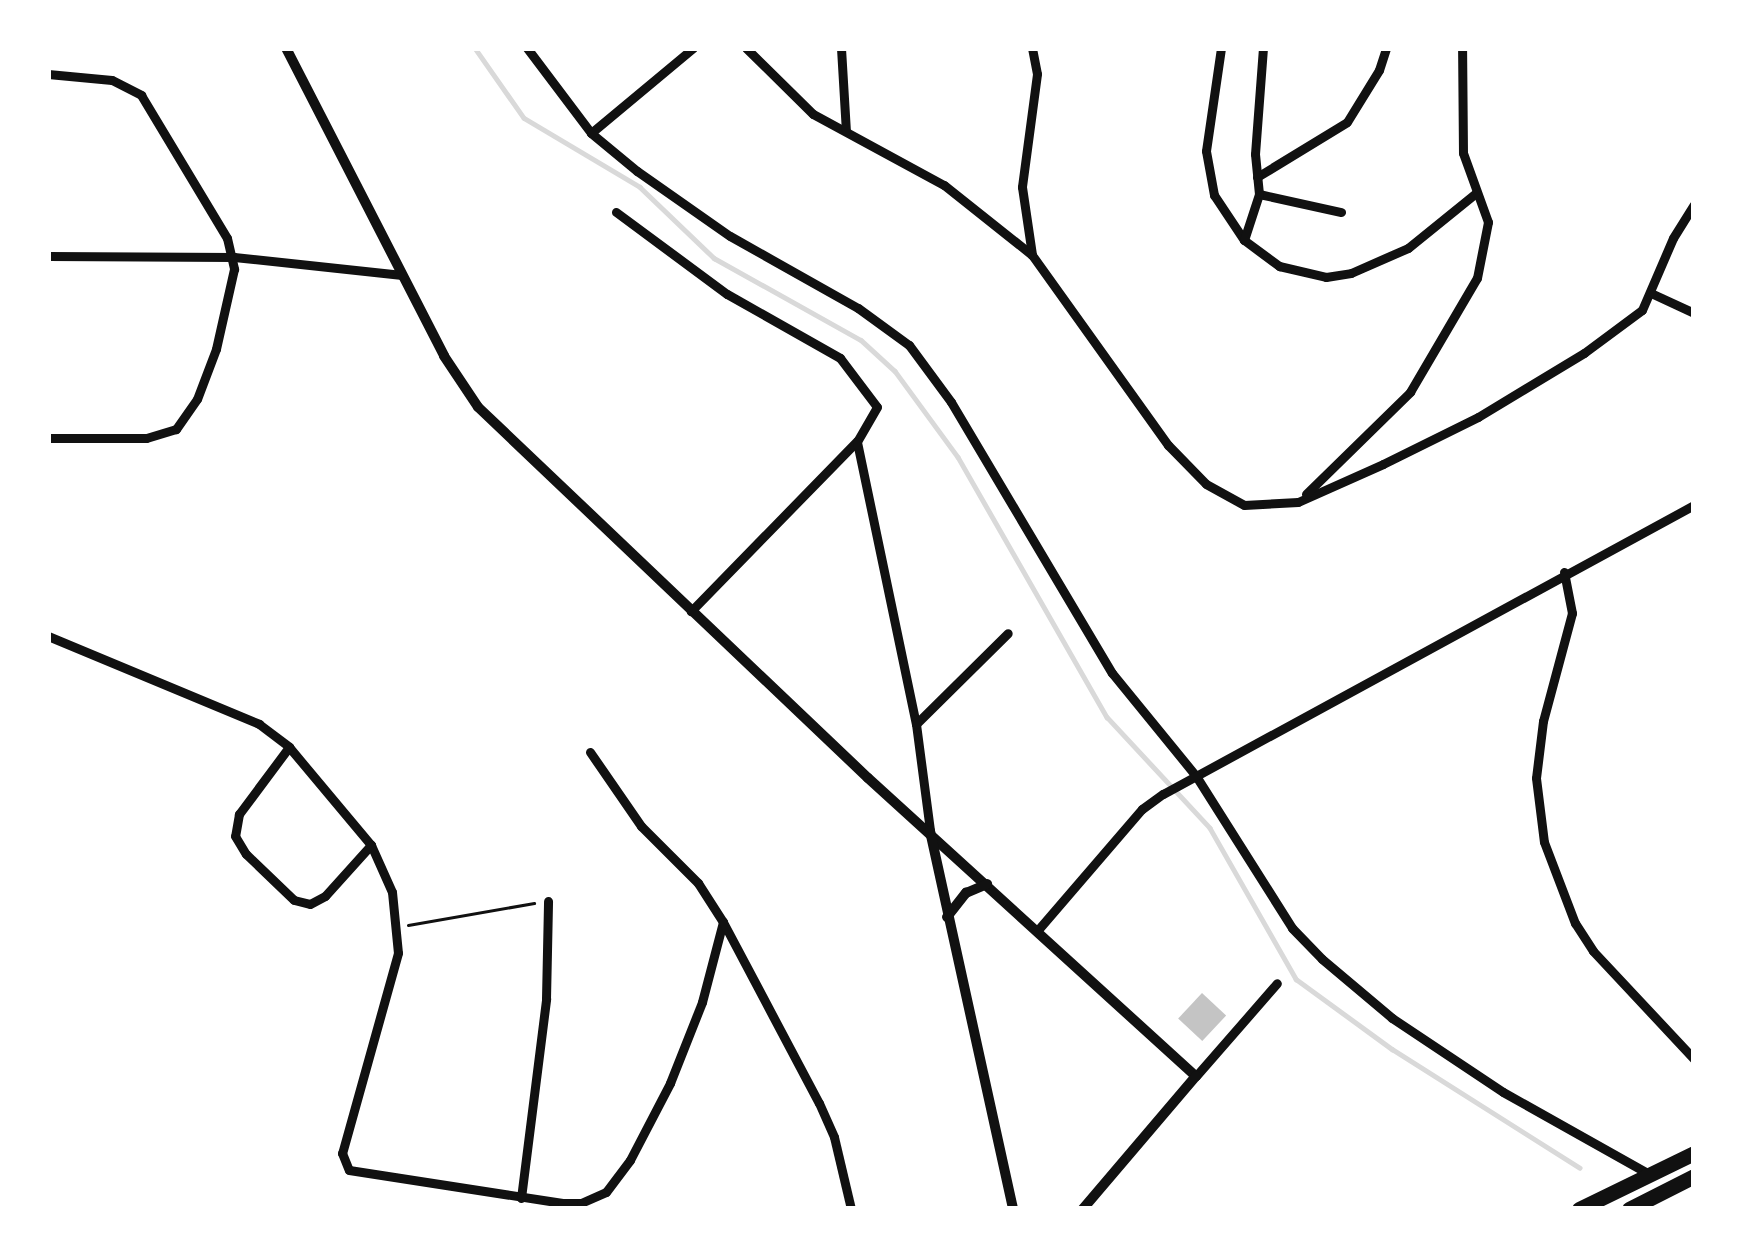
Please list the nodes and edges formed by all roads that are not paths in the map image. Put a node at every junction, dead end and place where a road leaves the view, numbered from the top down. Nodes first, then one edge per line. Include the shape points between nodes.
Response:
1 (286, 48) edge
2 (527, 48) edge
3 (693, 48) edge
4 (746, 48) edge
5 (841, 48) edge
6 (1032, 48) edge
7 (1221, 48) edge
8 (1263, 48) edge
9 (1386, 48) edge
10 (1462, 48) edge
11 (48, 74) edge
12 (846, 131) junction
13 (591, 133) junction
14 (1257, 177) junction
15 (1476, 193) junction
16 (1259, 194) junction
17 (1694, 206) edge
18 (616, 212) dead end
19 (1341, 212) dead end
20 (1244, 240) junction
21 (1032, 255) junction
22 (48, 256) edge
23 (234, 257) junction
24 (402, 275) junction
25 (1653, 294) junction
26 (1694, 313) edge
27 (48, 438) edge
28 (857, 442) junction
29 (1298, 502) junction
30 (1694, 506) edge
31 (1564, 572) junction
32 (691, 611) junction
33 (1008, 633) dead end
34 (48, 636) edge
35 (916, 724) junction
36 (289, 747) junction
37 (590, 752) dead end
38 (1196, 776) junction
39 (930, 831) junction
40 (371, 845) junction
41 (987, 884) junction
42 (548, 901) road end
43 (947, 917) junction
44 (723, 922) junction
45 (1037, 931) junction
46 (1277, 983) dead end
47 (1694, 1059) edge
48 (1196, 1076) junction
49 (1693, 1155) edge
50 (1649, 1174) junction
51 (1694, 1176) edge
52 (521, 1198) junction
53 (851, 1209) edge
54 (1013, 1209) edge
55 (1083, 1209) edge
56 (1579, 1209) edge
57 (1629, 1209) edge

1 - 24 street
2 - 13 street
3 - 13 street
4 - 12 street via 792,98
5 - 12 street
6 - 21 street via 1037,74 1022,187
7 - 20 street via 1208,168 1224,216
8 - 14 street
9 - 14 street via 1347,122
10 - 15 street via 1463,153
11 - 23 street via 112,80 141,95
12 - 21 street via 944,185
13 - 38 street via 730,236 909,345 1112,673
14 - 16 street
15 - 20 street via 1408,248 1351,273 1304,275
15 - 29 street via 1488,238 1440,348 1409,392
16 - 19 street
16 - 20 street
17 - 25 street
18 - 28 street via 727,294 840,358 878,407
21 - 29 street via 1168,446 1206,484 1244,505
22 - 23 street
23 - 24 street
23 - 27 street via 216,350 176,429 146,438
24 - 32 street via 478,407
25 - 26 street
25 - 29 street via 1622,326 1524,390
28 - 32 street
28 - 35 street
30 - 31 street
31 - 38 street
31 - 47 street via 1572,613 1536,778 1544,842 1593,951
32 - 39 street
33 - 35 street
34 - 36 street via 235,710
35 - 39 street
36 - 40 street
36 - 40 street via 239,814 235,836 246,854 294,900 310,904
37 - 44 street
38 - 45 street via 1142,809
38 - 50 street via 1292,928 1354,989 1503,1092
39 - 41 street
39 - 43 street
40 - 52 street via 399,926 344,1166
41 - 43 street via 966,893
41 - 45 street
42 - 52 street via 546,999
43 - 54 street
44 - 52 street via 689,1040 620,1175 581,1203
44 - 53 street via 819,1103
45 - 48 street
46 - 48 street
48 - 55 street
49 - 50 highway
50 - 56 highway
51 - 57 highway

